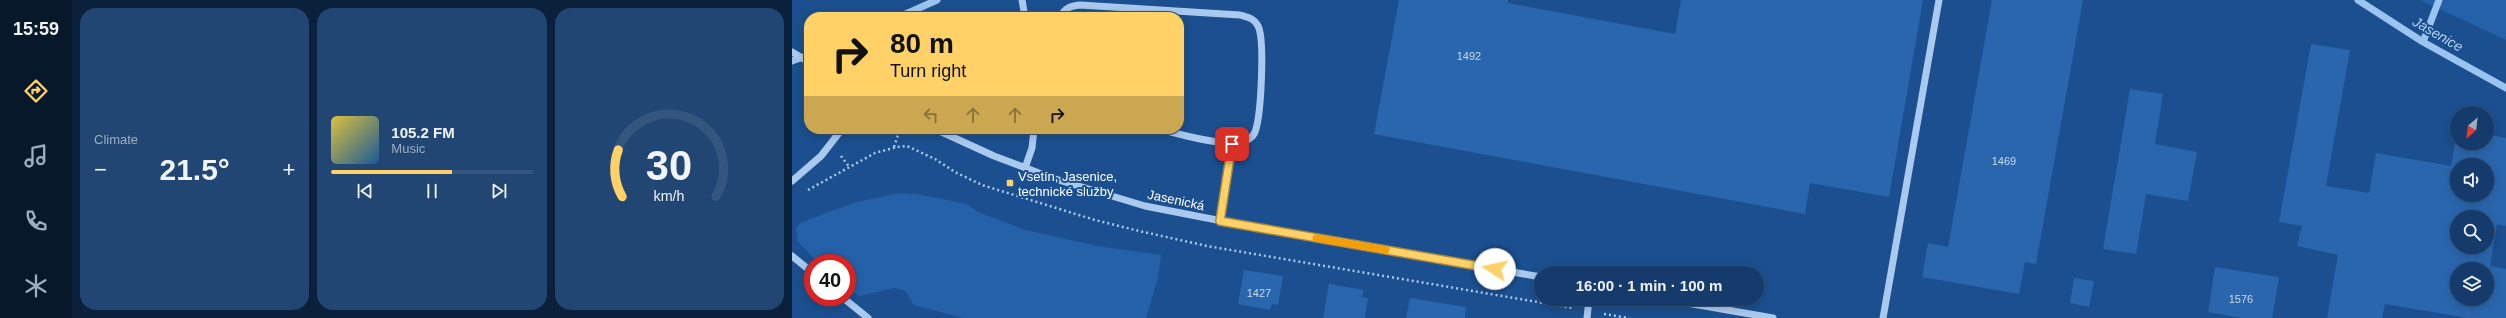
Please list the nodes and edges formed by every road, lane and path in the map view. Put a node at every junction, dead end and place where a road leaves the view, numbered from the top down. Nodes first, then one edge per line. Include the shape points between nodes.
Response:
1 (1022, 0) edge
2 (1939, 0) edge
3 (1024, 12) edge
4 (1063, 12) edge
5 (792, 52) edge
6 (804, 59) edge
7 (838, 134) edge
8 (898, 134) edge
9 (947, 134) edge
10 (1033, 134) edge
11 (1184, 134) edge
12 (1232, 144) junction
13 (894, 148) junction
14 (1025, 168) junction
15 (792, 181) edge
16 (804, 192) dead end
17 (1220, 221) junction
18 (792, 256) edge
19 (804, 266) edge
20 (1534, 276) edge
21 (853, 306) edge
22 (1704, 306) edge
23 (1587, 314) edge
24 (868, 318) edge
25 (1629, 318) edge
26 (1773, 318) edge
27 (1883, 318) edge

1 - 3 street
2 - 27 street
4 - 12 street via 1072,6 1080,5 1240,15 1250,18 1257,24 1262,42 1257,122 1253,136
5 - 6 street
7 - 15 street via 821,156
8 - 13 path
9 - 14 street, Jasenická
10 - 14 street
11 - 12 street
12 - 17 street
13 - 16 path via 875,153
13 - 23 path via 907,146 982,184 1095,220 1165,238
14 - 17 street, Jasenická via 1124,200
17 - 20 street, Jasenická
18 - 19 street
21 - 24 street
22 - 26 street
23 - 25 path

